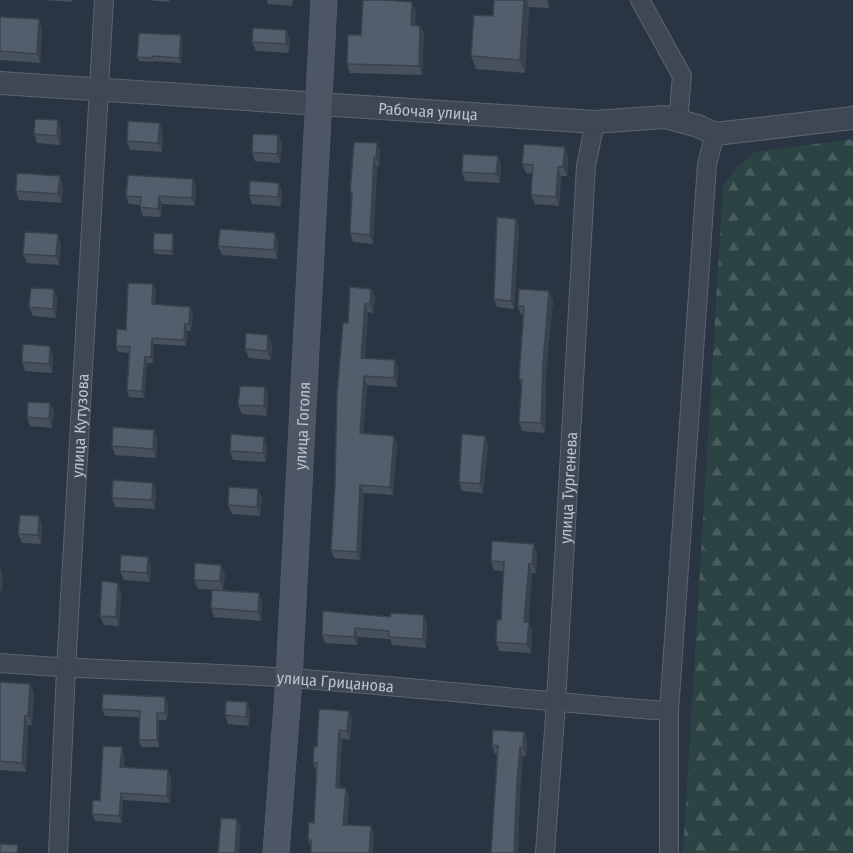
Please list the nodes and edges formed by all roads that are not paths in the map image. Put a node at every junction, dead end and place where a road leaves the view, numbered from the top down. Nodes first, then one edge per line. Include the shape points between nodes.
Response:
1 (104, 0) edge
2 (324, 0) edge
3 (640, 0) edge
4 (0, 83) edge
5 (98, 89) junction
6 (318, 105) junction
7 (853, 118) edge
8 (678, 121) junction
9 (595, 122) junction
10 (715, 134) junction
11 (0, 663) edge
12 (66, 669) junction
13 (289, 678) junction
14 (556, 703) junction
15 (669, 711) junction
16 (58, 853) edge
17 (276, 853) edge
18 (544, 853) edge
19 (669, 853) edge

1 - 5 street, улица Кутузова
2 - 6 main road, улица Гоголя
3 - 8 street via 682,76
4 - 5 street, Рабочая улица
5 - 6 street, Рабочая улица
5 - 12 street, улица Кутузова
6 - 9 street, Рабочая улица
6 - 13 main road, улица Гоголя
7 - 10 street, Рабочая улица
8 - 9 street, Рабочая улица via 665,117
8 - 10 street, Рабочая улица
9 - 14 street, улица Тургенева via 586,166
10 - 15 street via 707,164
11 - 12 street, улица Грицанова
12 - 13 street, улица Грицанова
12 - 16 street, улица Кутузова
13 - 14 street, улица Грицанова
13 - 17 main road, улица Гоголя
14 - 15 street, улица Грицанова
14 - 18 street, улица Тургенева
15 - 19 street

